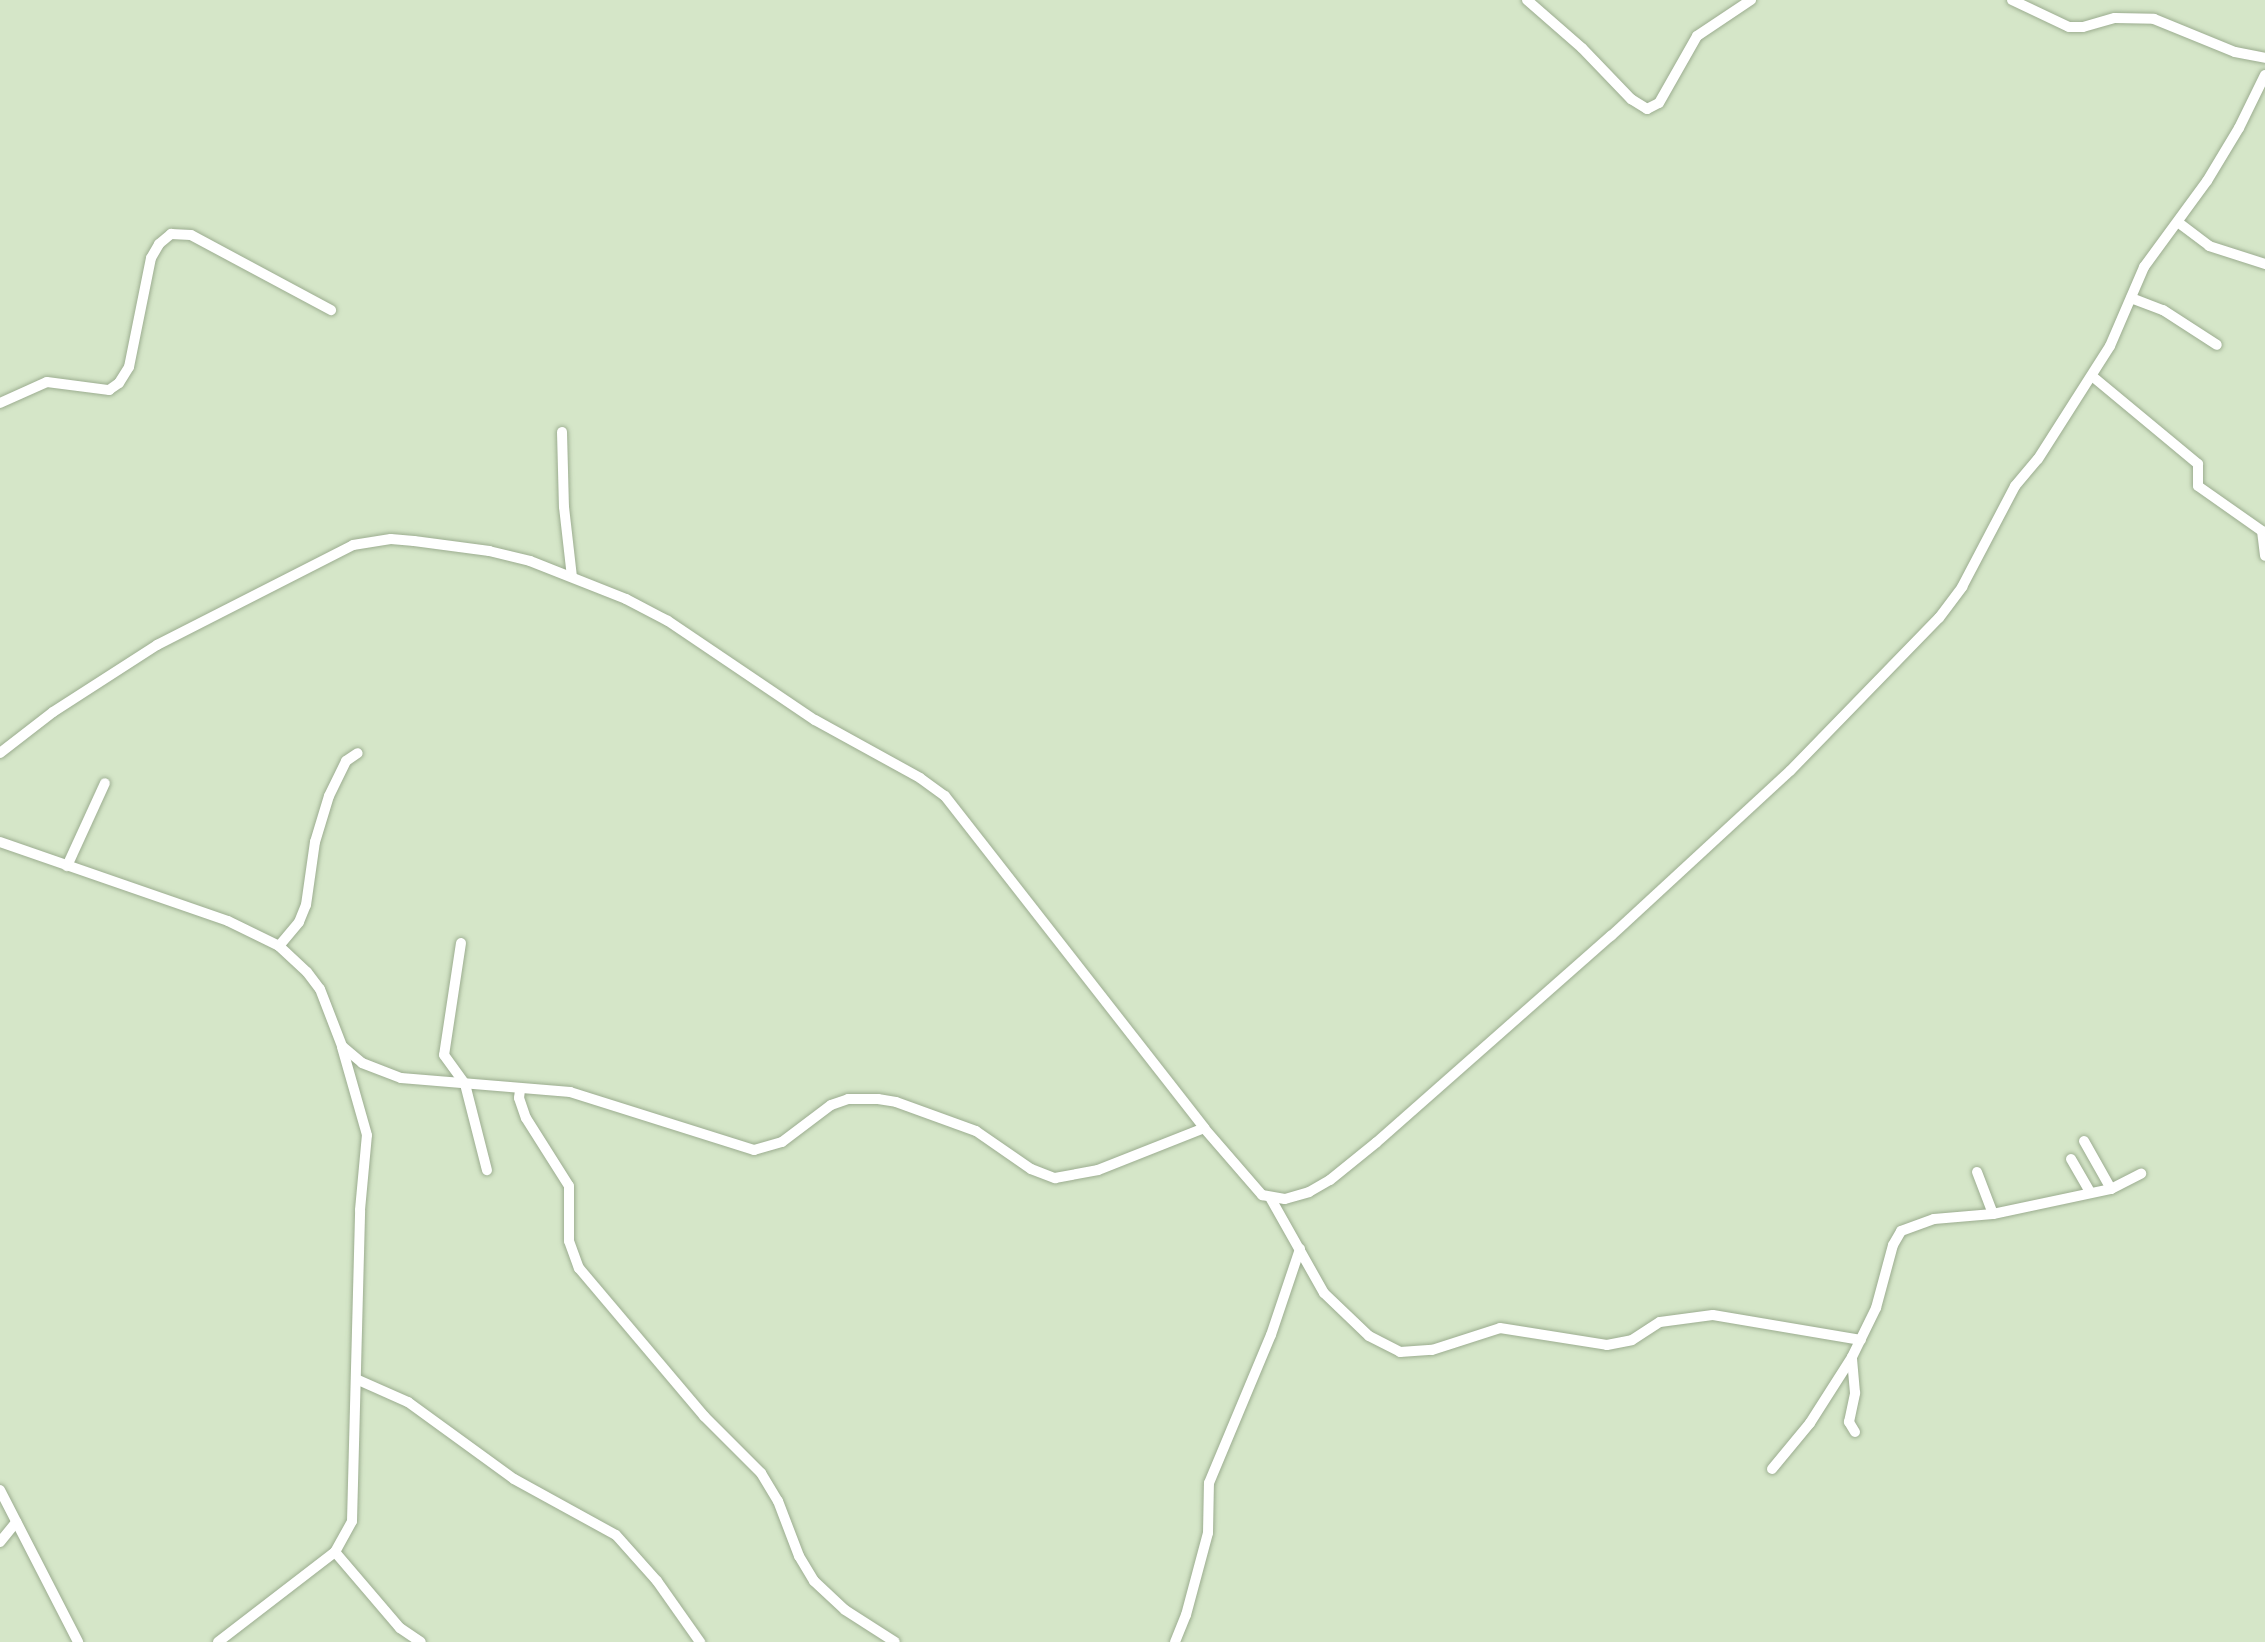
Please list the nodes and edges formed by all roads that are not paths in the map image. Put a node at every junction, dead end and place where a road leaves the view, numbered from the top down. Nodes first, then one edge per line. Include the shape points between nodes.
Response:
1 (1527, 0) edge
2 (1751, 0) edge
3 (2012, 0) edge
4 (2265, 58) edge
5 (2265, 75) edge
6 (2179, 223) junction
7 (2265, 264) edge
8 (2131, 298) junction
9 (331, 310) dead end
10 (2217, 345) dead end
11 (2092, 376) junction
12 (0, 403) edge
13 (562, 432) dead end
14 (2264, 533) edge
15 (2265, 556) edge
16 (572, 576) junction
17 (358, 752) dead end
18 (0, 753) edge
19 (105, 783) dead end
20 (0, 842) edge
21 (67, 866) junction
22 (461, 943) dead end
23 (279, 946) junction
24 (342, 1046) junction
25 (465, 1084) junction
26 (520, 1090) junction
27 (1204, 1128) junction
28 (2084, 1141) dead end
29 (2071, 1159) dead end
30 (487, 1170) dead end
31 (1977, 1171) dead end
32 (2140, 1174) dead end
33 (2111, 1189) junction
34 (2091, 1193) junction
35 (1271, 1199) junction
36 (1993, 1214) junction
37 (1300, 1249) junction
38 (1861, 1340) junction
39 (1852, 1357) junction
40 (356, 1379) junction
41 (1855, 1432) dead end
42 (1772, 1469) dead end
43 (0, 1490) edge
44 (16, 1522) junction
45 (0, 1542) edge
46 (335, 1552) junction
47 (78, 1642) edge
48 (218, 1642) edge
49 (421, 1642) edge
50 (700, 1642) edge
51 (895, 1642) edge
52 (1175, 1642) edge

1 - 2 street via 1647,109 1659,103 1697,36
3 - 4 street via 2069,27 2115,18 2154,19 2235,52
5 - 6 street via 2239,128
6 - 7 street via 2209,246
6 - 8 street via 2155,249
8 - 10 street via 2162,310
8 - 11 street via 2123,322
9 - 12 street via 191,234 172,234 159,243 151,258 129,367 119,383 109,390 47,382
11 - 14 street via 2199,464 2198,486
11 - 35 street via 2015,486 1950,604 1831,729 1611,936 1377,1142 1309,1192
13 - 16 street
14 - 15 street
16 - 18 street via 489,551 391,539 353,545 157,645 53,712
16 - 27 street via 668,621 815,720 945,796
17 - 23 street via 342,768 329,796 315,842 306,905 299,922
19 - 21 street
20 - 21 street
21 - 23 street via 228,921
22 - 25 street via 444,1055
23 - 24 street via 320,989
24 - 25 street via 354,1058 385,1074
24 - 40 street via 367,1135 360,1210
25 - 26 street
25 - 30 street
26 - 27 street via 570,1091 754,1150 782,1142 816,1115 848,1099 887,1100 976,1131 1031,1169 1055,1178 1098,1170
26 - 51 street via 526,1118 569,1186 569,1241 579,1268 704,1416 756,1466 778,1501 814,1581 845,1610
27 - 35 street via 1255,1188
28 - 33 street
29 - 34 street
31 - 36 street
32 - 33 street
33 - 34 street
34 - 36 street
35 - 37 street
36 - 38 street via 1934,1219 1901,1231
37 - 38 street via 1324,1293 1349,1320 1400,1352 1432,1350 1500,1328 1607,1345 1632,1340 1660,1322 1713,1315
37 - 52 street via 1271,1335 1209,1483 1208,1534
38 - 39 street
39 - 41 street via 1855,1393 1849,1422
39 - 42 street via 1810,1423
40 - 46 street via 354,1509 348,1534
40 - 50 street via 408,1402 514,1479 616,1535 657,1581
43 - 44 street
44 - 45 street
44 - 47 street
46 - 48 street
46 - 49 street via 400,1628

